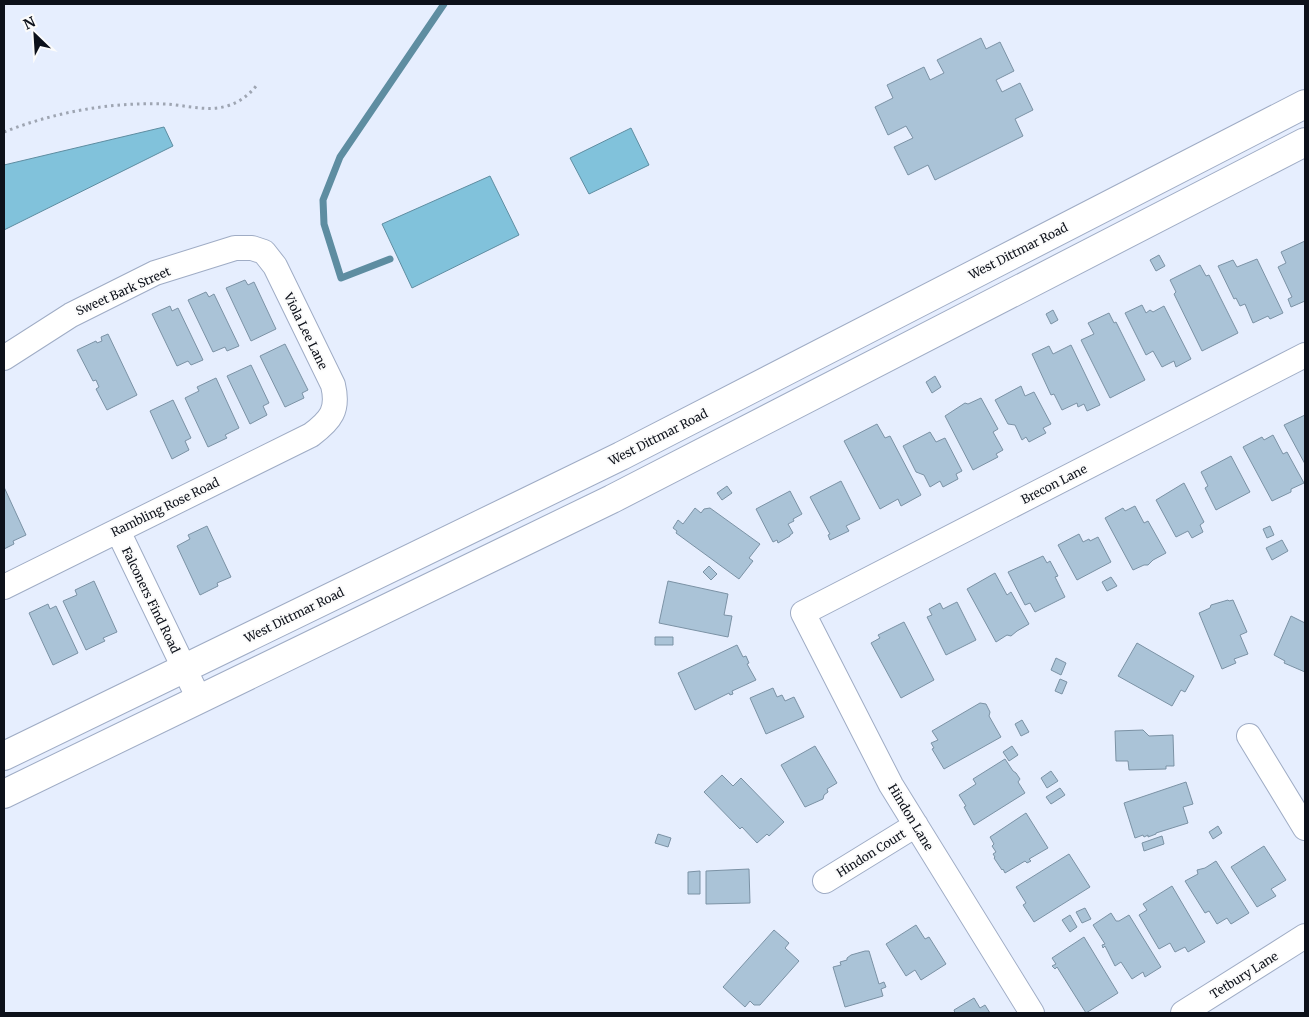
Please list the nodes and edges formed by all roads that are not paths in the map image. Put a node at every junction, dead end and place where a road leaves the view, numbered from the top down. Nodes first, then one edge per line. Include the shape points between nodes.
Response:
1 (1298, 108) edge
2 (1305, 138) edge
3 (1305, 142) edge
4 (252, 248) joint
5 (1305, 355) edge
6 (4, 358) edge
7 (324, 424) joint
8 (118, 530) junction
9 (4, 587) edge
10 (803, 613) joint
11 (184, 669) junction
12 (199, 699) junction
13 (1249, 736) dead end
14 (4, 756) edge
15 (4, 794) edge
16 (916, 825) junction
17 (1305, 828) edge
18 (825, 881) dead end
19 (1305, 936) edge
20 (1032, 1013) edge
21 (1183, 1013) edge

1 - 2 street
1 - 11 street, West Dittmar Road via 621,456
3 - 12 street via 685,462
4 - 6 street, Sweet Bark Street via 235,248 155,273 70,315
4 - 7 street, Viola Lee Lane via 264,252 275,266 333,385 336,398 333,411
5 - 10 street, Brecon Lane
7 - 8 street, Rambling Rose Road via 311,435
8 - 9 street, Rambling Rose Road
8 - 11 street, Falconers Find Road
10 - 16 street, Hindon Lane
11 - 12 street, Falconers Find Road
11 - 14 street, West Dittmar Road
12 - 15 street
13 - 17 street
16 - 18 street, Hindon Court
16 - 20 street, Hindon Lane
19 - 21 street, Tetbury Lane

